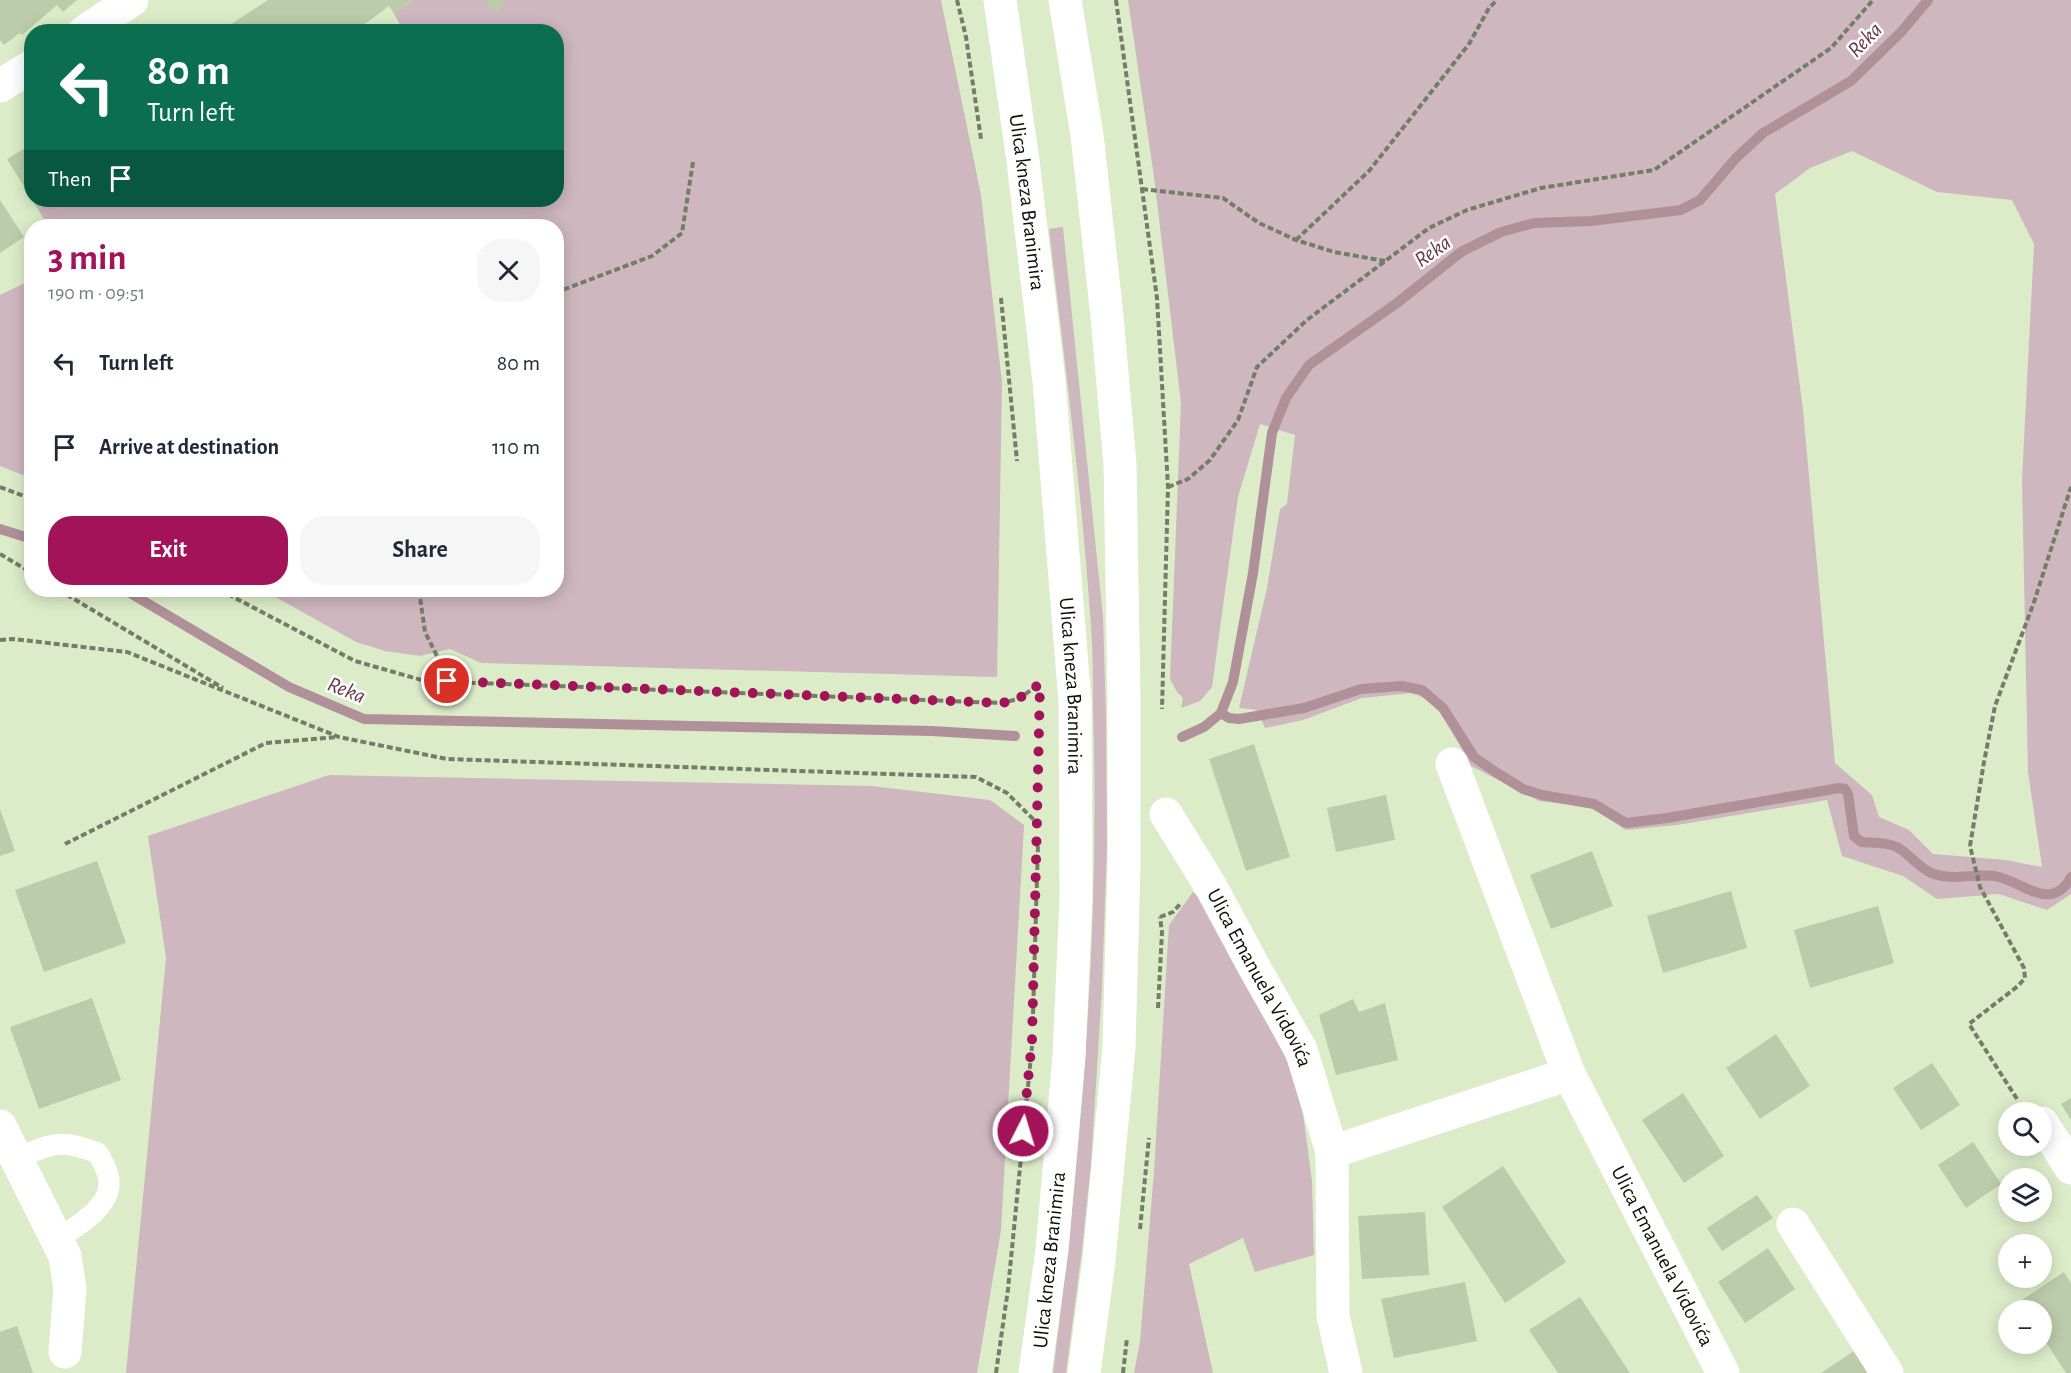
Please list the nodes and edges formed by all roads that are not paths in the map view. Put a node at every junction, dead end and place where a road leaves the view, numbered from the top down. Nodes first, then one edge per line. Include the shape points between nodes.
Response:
1 (132, 0) edge
2 (1000, 0) edge
3 (1065, 0) edge
4 (96, 24) edge
5 (24, 71) edge
6 (0, 86) edge
7 (1452, 764) dead end
8 (1166, 814) dead end
9 (1569, 1074) junction
10 (0, 1126) edge
11 (2052, 1139) edge
12 (1332, 1152) junction
13 (16, 1158) junction
14 (2071, 1168) edge
15 (1793, 1224) dead end
16 (57, 1239) junction
17 (65, 1352) dead end
18 (1035, 1373) edge
19 (1084, 1373) edge
20 (1346, 1373) edge
21 (1723, 1373) edge
22 (1887, 1373) edge

1 - 4 street
2 - 18 street, Ulica kneza Branimira via 1049,381 1075,702 1076,898 1069,1056 1052,1250
3 - 19 street via 1087,135 1120,464 1124,688 1119,1047
5 - 6 street
7 - 9 street, Ulica Emanuela Vidovića
8 - 12 street, Ulica Emanuela Vidovića via 1301,1050
9 - 12 street
9 - 21 street, Ulica Emanuela Vidovića
10 - 13 street
11 - 14 street
12 - 20 street, Ulica Emanuela Vidovića via 1333,1316
13 - 16 street
13 - 16 lane via 54,1144 74,1144 98,1153 107,1168 110,1186 101,1203 89,1218
15 - 22 street
16 - 17 street via 66,1256 70,1289

